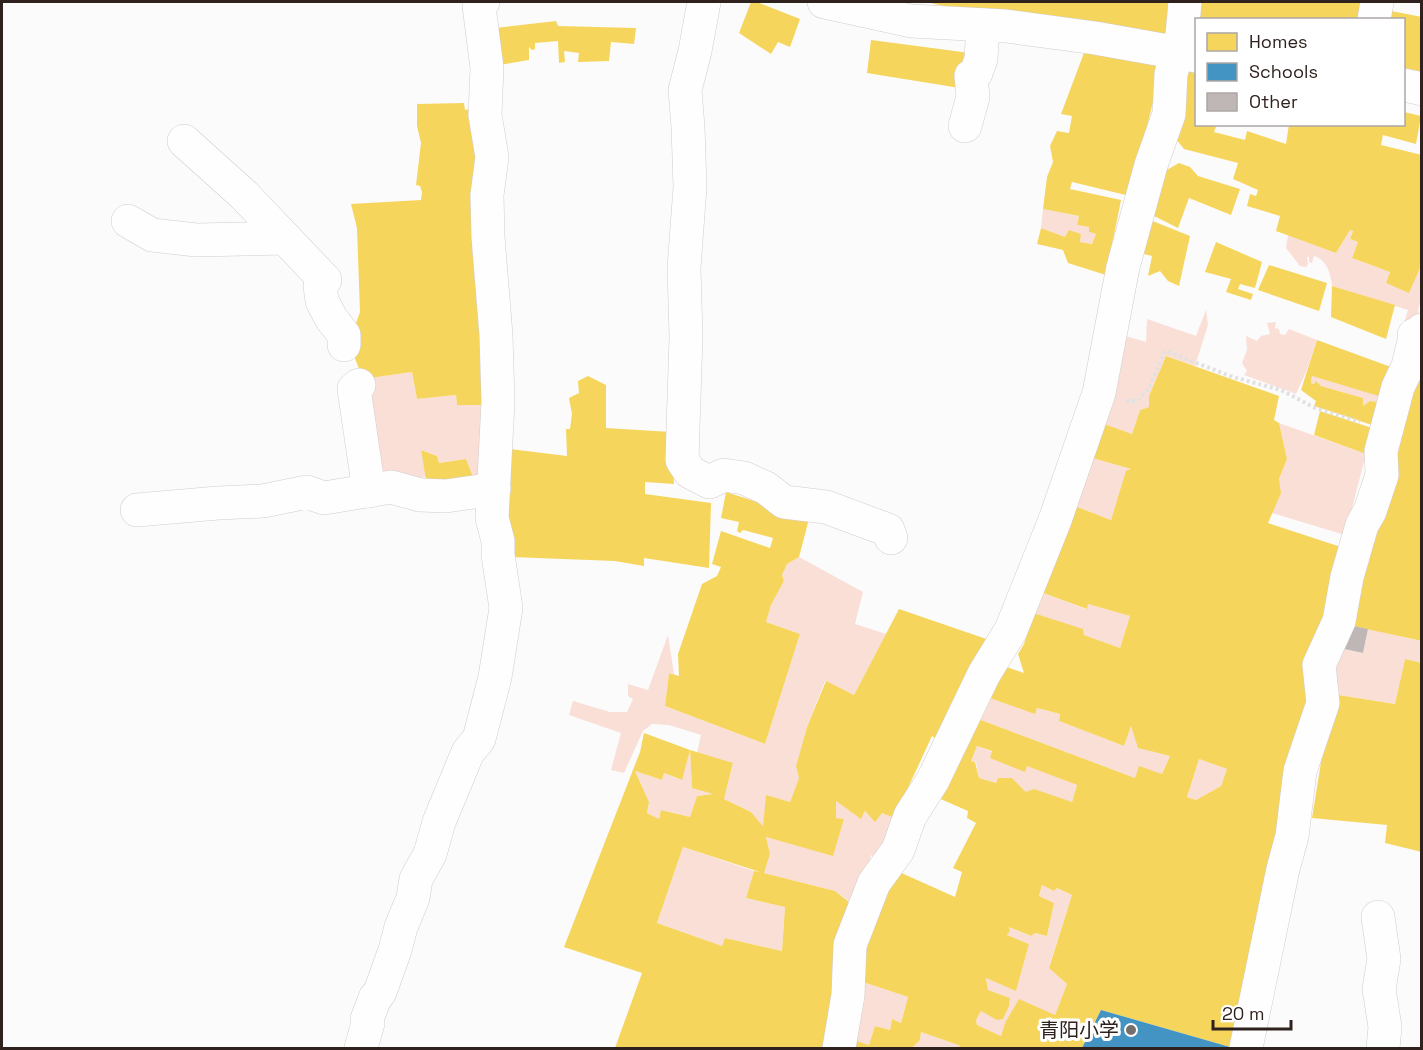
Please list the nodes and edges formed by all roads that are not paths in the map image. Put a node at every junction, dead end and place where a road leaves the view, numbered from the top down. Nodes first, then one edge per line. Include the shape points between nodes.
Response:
1 (483, 2) edge
2 (704, 2) edge
3 (824, 2) edge
4 (1185, 2) edge
5 (1377, 2) edge
6 (1374, 18) edge
7 (983, 25) junction
8 (1187, 54) edge
9 (1405, 86) edge
10 (1422, 90) edge
11 (965, 126) dead end
12 (184, 141) dead end
13 (128, 221) dead end
14 (285, 238) junction
15 (1422, 330) edge
16 (344, 345) dead end
17 (359, 384) dead end
18 (494, 489) junction
19 (369, 491) junction
20 (137, 510) dead end
21 (891, 538) dead end
22 (1378, 917) dead end
23 (362, 1048) edge
24 (839, 1048) edge
25 (1246, 1048) edge
26 (1383, 1048) edge

1 - 18 main road via 479,6 487,68 484,115 492,157 487,195 488,237 498,402
2 - 21 main road via 685,90 690,187 684,268 686,337 681,460 690,472 709,482 724,475 744,478 784,502 826,507 888,530
3 - 7 main road via 910,21
4 - 8 main road via 1182,35
5 - 6 main road
7 - 8 main road
7 - 11 main road via 981,59 971,76 974,96
8 - 24 main road via 1171,74 1168,114 1123,267 1098,393 1055,520 1011,630 984,674 933,780 910,816 898,850 874,883 850,945 848,995
9 - 10 main road
12 - 14 main road
13 - 14 main road via 152,235 196,240
14 - 16 main road via 325,279 320,286 321,301 344,334
15 - 25 main road via 1414,335 1408,366 1398,387 1381,451 1382,475 1362,525 1339,621 1319,665 1323,703 1300,771 1292,836
17 - 19 main road via 354,389
18 - 19 main road via 446,496 420,495 391,487
18 - 23 main road via 492,518 506,608 487,714 416,879 395,950 367,1019
19 - 20 main road via 324,498 307,492 263,501
22 - 26 main road via 1384,959 1379,989 1385,1027

